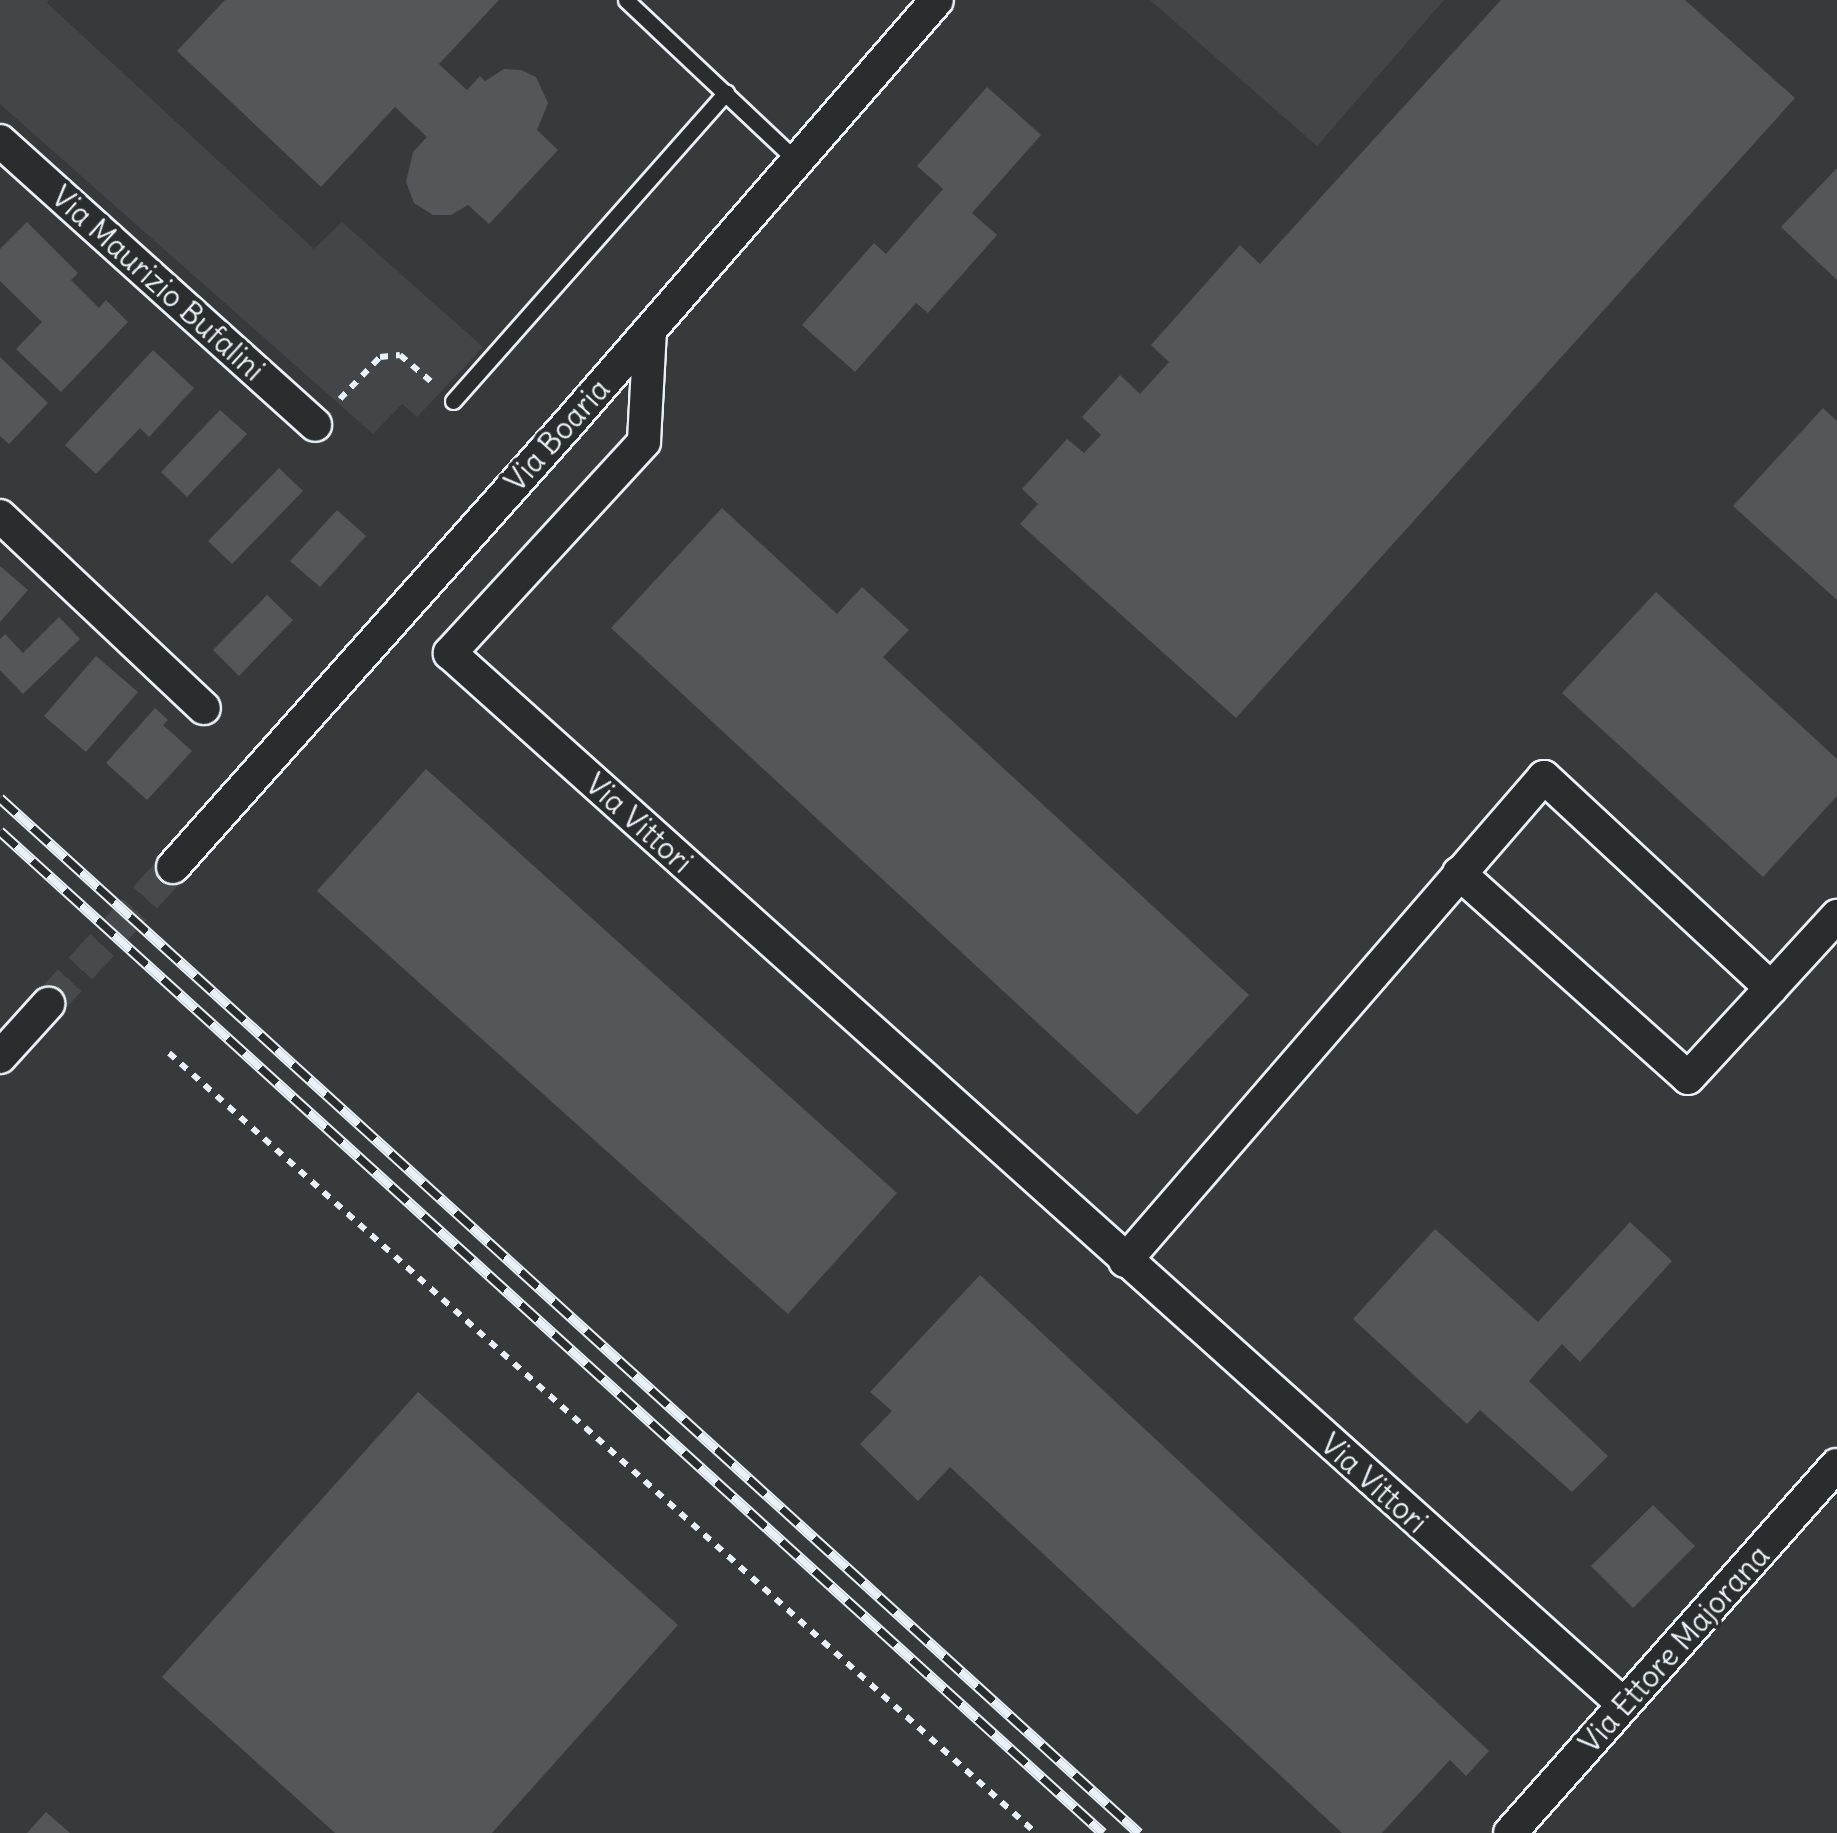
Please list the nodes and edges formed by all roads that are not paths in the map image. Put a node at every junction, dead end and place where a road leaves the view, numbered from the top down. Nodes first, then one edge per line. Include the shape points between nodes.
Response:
1 (626, 0) edge
2 (936, 0) edge
3 (726, 92) junction
4 (0, 141) edge
5 (798, 162) junction
6 (650, 330) junction
7 (453, 401) road end
8 (315, 425) road end
9 (0, 516) edge
10 (204, 708) dead end
11 (173, 867) tunnel mouth
12 (1460, 873) junction
13 (1837, 916) edge
14 (1771, 988) junction
15 (48, 1004) tunnel mouth
16 (0, 1058) edge
17 (1125, 1261) junction
18 (1837, 1464) edge
19 (1624, 1705) junction
20 (1510, 1833) edge

1 - 3 lane
2 - 5 street, Via Boaria
3 - 5 lane
3 - 7 lane
4 - 8 street, Via Maurizio Bufalini
5 - 6 street, Via Boaria
6 - 11 street, Via Boaria
6 - 17 street, Via Vittori via 644,442 450,653
9 - 10 street
12 - 14 street via 1688,1078
12 - 14 street via 1544,777
12 - 17 street
13 - 14 street
15 - 16 street
17 - 19 street, Via Vittori
18 - 19 street, Via Ettore Majorana
19 - 20 street, Via Ettore Majorana

